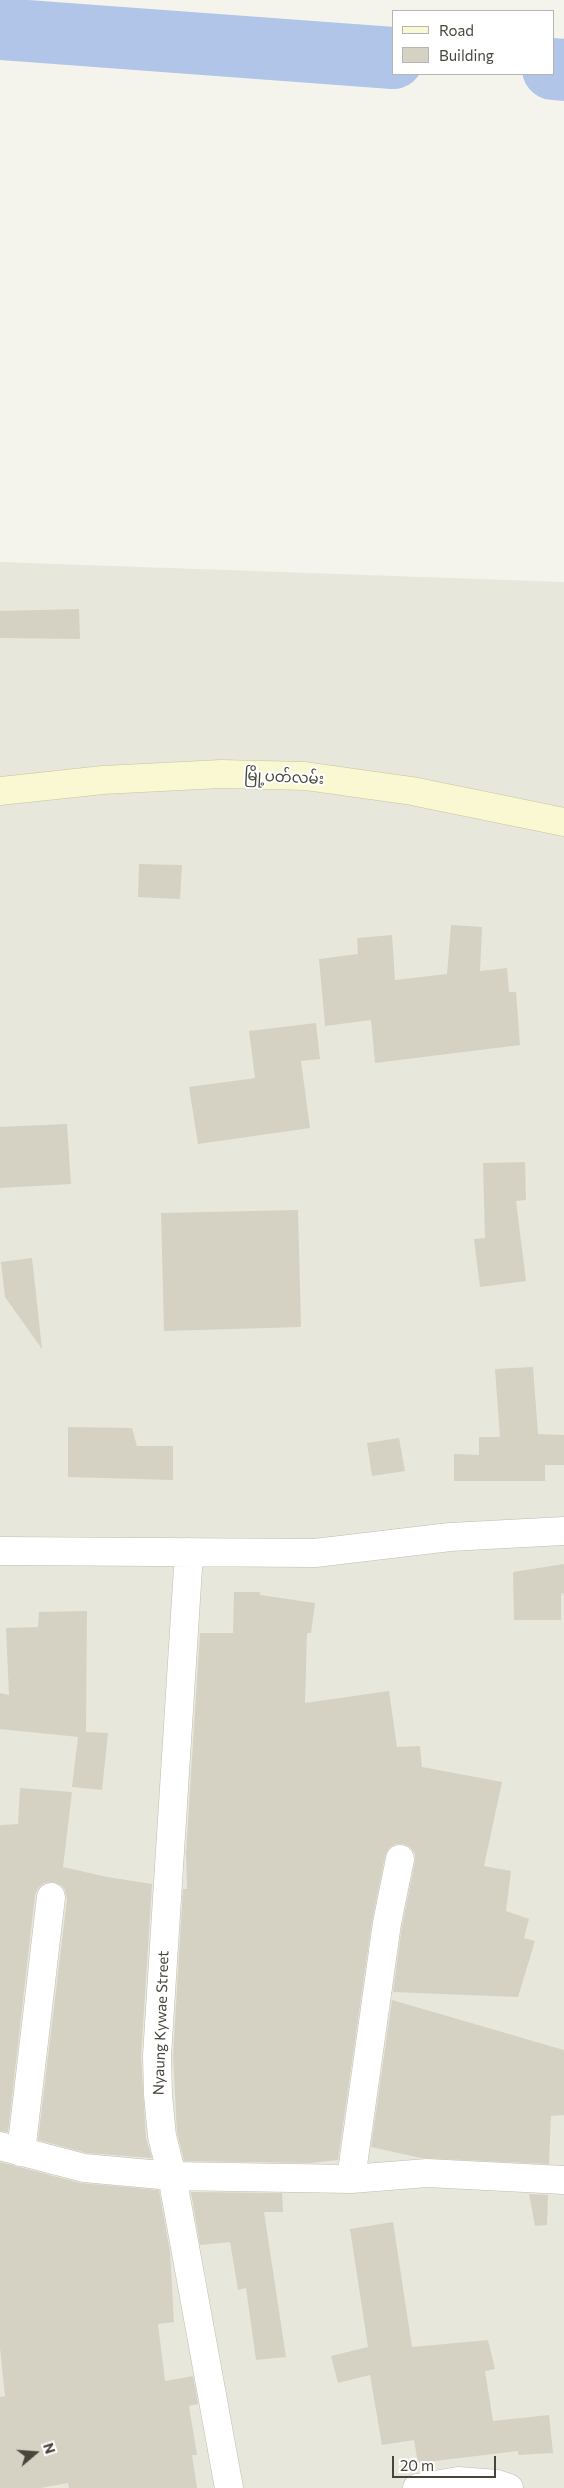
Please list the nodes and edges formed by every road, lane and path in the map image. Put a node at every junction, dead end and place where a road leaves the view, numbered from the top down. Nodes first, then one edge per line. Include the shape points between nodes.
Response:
1 (0, 791) edge
2 (564, 822) edge
3 (564, 1531) edge
4 (0, 1551) edge
5 (189, 1552) junction
6 (400, 1859) dead end
7 (51, 1897) dead end
8 (10, 2149) edge
9 (172, 2176) junction
10 (351, 2179) junction
11 (564, 2180) edge
12 (229, 2488) edge
13 (417, 2488) edge
14 (509, 2488) edge

1 - 2 main road, မြို့ပတ်လမ်း via 103,780 221,774 306,776 412,791
3 - 5 street via 450,1537 315,1553
4 - 5 street
5 - 9 street, Nyaung Kywae Street via 157,2056 162,2136
6 - 10 street via 387,1923
7 - 8 street
8 - 9 street via 84,2168
9 - 10 street
9 - 12 street, Nyaung Kywae Street
10 - 11 street via 426,2173
13 - 14 street via 458,2481

